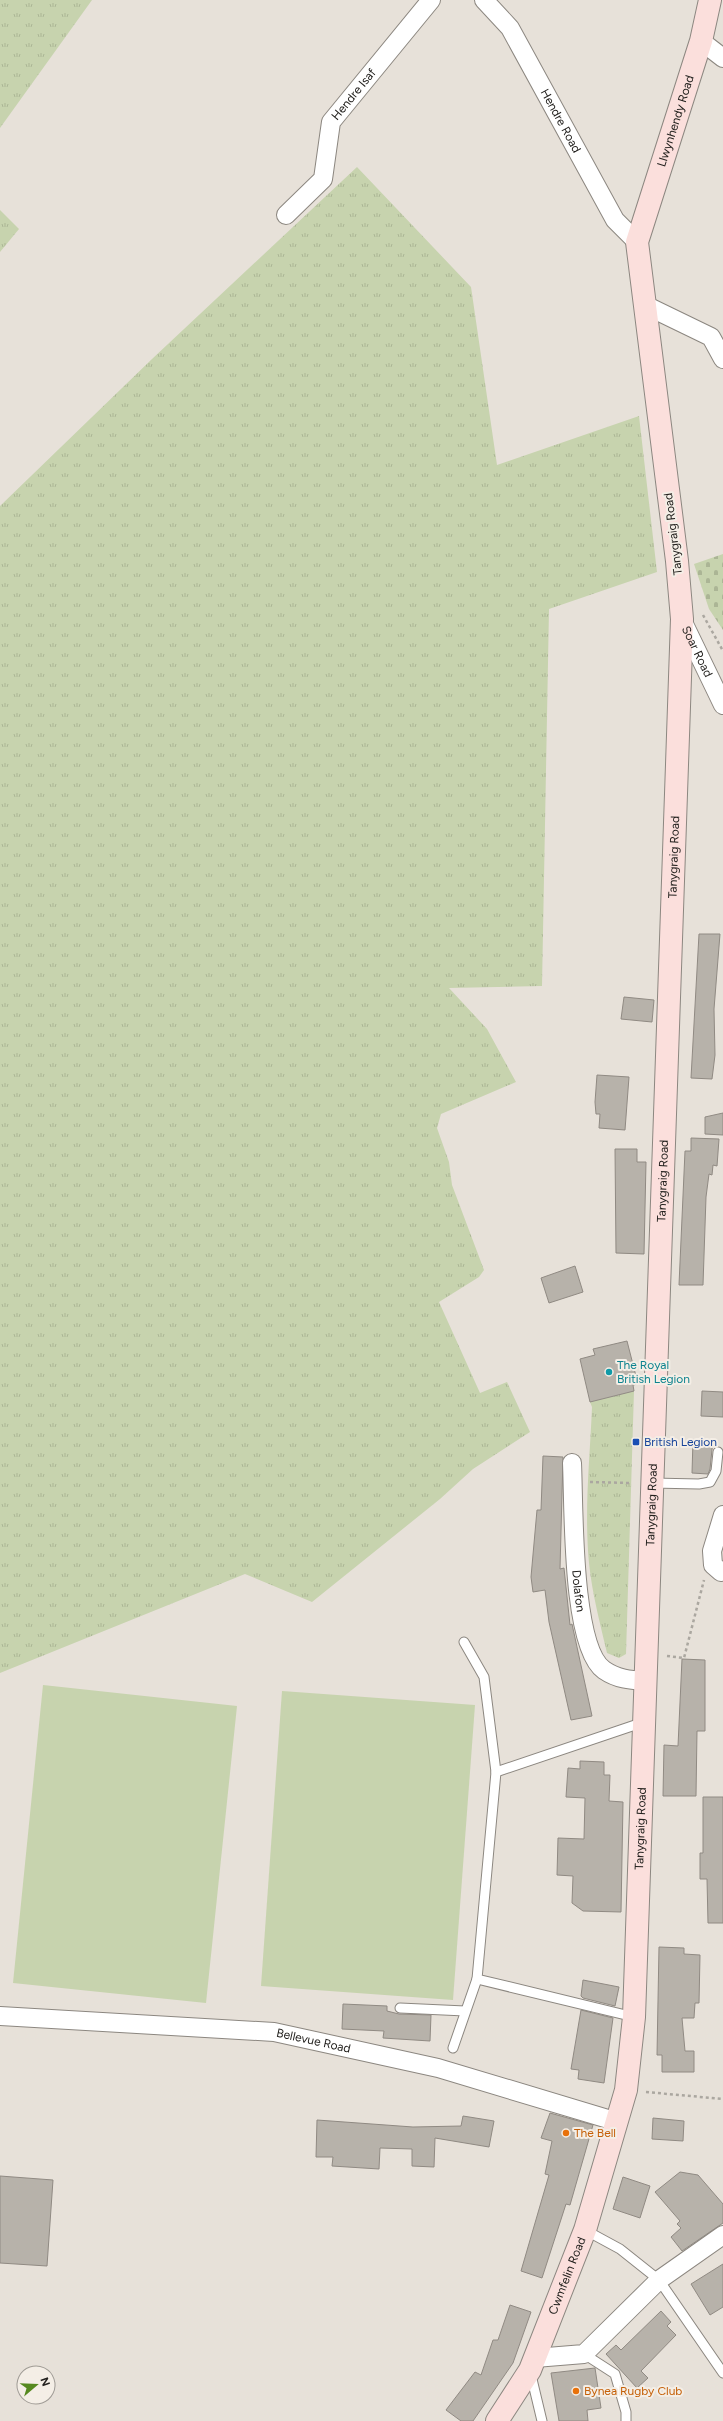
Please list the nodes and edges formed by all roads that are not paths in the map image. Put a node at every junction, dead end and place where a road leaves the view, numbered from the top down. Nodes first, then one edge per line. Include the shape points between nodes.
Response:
1 (431, 0) edge
2 (484, 0) edge
3 (710, 0) edge
4 (701, 41) junction
5 (723, 58) edge
6 (286, 215) dead end
7 (637, 242) junction
8 (645, 305) junction
9 (723, 359) edge
10 (682, 619) junction
11 (723, 705) edge
12 (718, 1452) dead end
13 (572, 1463) dead end
14 (652, 1483) junction
15 (723, 1515) edge
16 (721, 1572) dead end
17 (464, 1642) dead end
18 (645, 1681) junction
19 (644, 1722) junction
20 (496, 1772) junction
21 (477, 1980) junction
22 (400, 2008) dead end
23 (466, 2011) junction
24 (0, 2016) edge
25 (634, 2017) junction
26 (453, 2048) dead end
27 (618, 2122) junction
28 (585, 2230) junction
29 (723, 2235) edge
30 (659, 2280) junction
31 (584, 2354) junction
32 (532, 2364) junction
33 (723, 2373) edge
34 (497, 2421) edge
35 (542, 2421) edge
36 (626, 2421) edge

1 - 6 street, Hendre Isaf via 331,122 323,179
2 - 7 street, Hendre Road via 510,28 615,220
3 - 4 main road, Llwynhendy Road
4 - 5 street
4 - 7 main road, Llwynhendy Road
7 - 8 main road, Tanygraig Road
8 - 9 street via 711,337
8 - 10 main road, Tanygraig Road
10 - 11 street, Soar Road
10 - 14 main road, Tanygraig Road
12 - 14 lane via 716,1471 710,1482
13 - 18 street, Dolafon via 578,1577 582,1616 590,1652 603,1670 620,1678
14 - 18 main road, Tanygraig Road
15 - 16 street via 712,1551 713,1565
17 - 20 lane via 484,1678
18 - 19 main road, Tanygraig Road
19 - 20 lane
19 - 25 main road, Tanygraig Road
20 - 21 lane
21 - 23 lane
21 - 25 lane
22 - 23 lane
23 - 26 lane
24 - 27 street, Bellevue Road via 274,2032 438,2068
25 - 27 main road, Tanygraig Road via 626,2090
27 - 28 main road, Cwmfelin Road
28 - 30 lane via 620,2249
28 - 32 main road, Cwmfelin Road
29 - 30 street
30 - 31 street
30 - 33 lane
31 - 32 street
31 - 36 lane via 615,2374 626,2412
32 - 34 main road, Cwmfelin Road
32 - 35 lane

